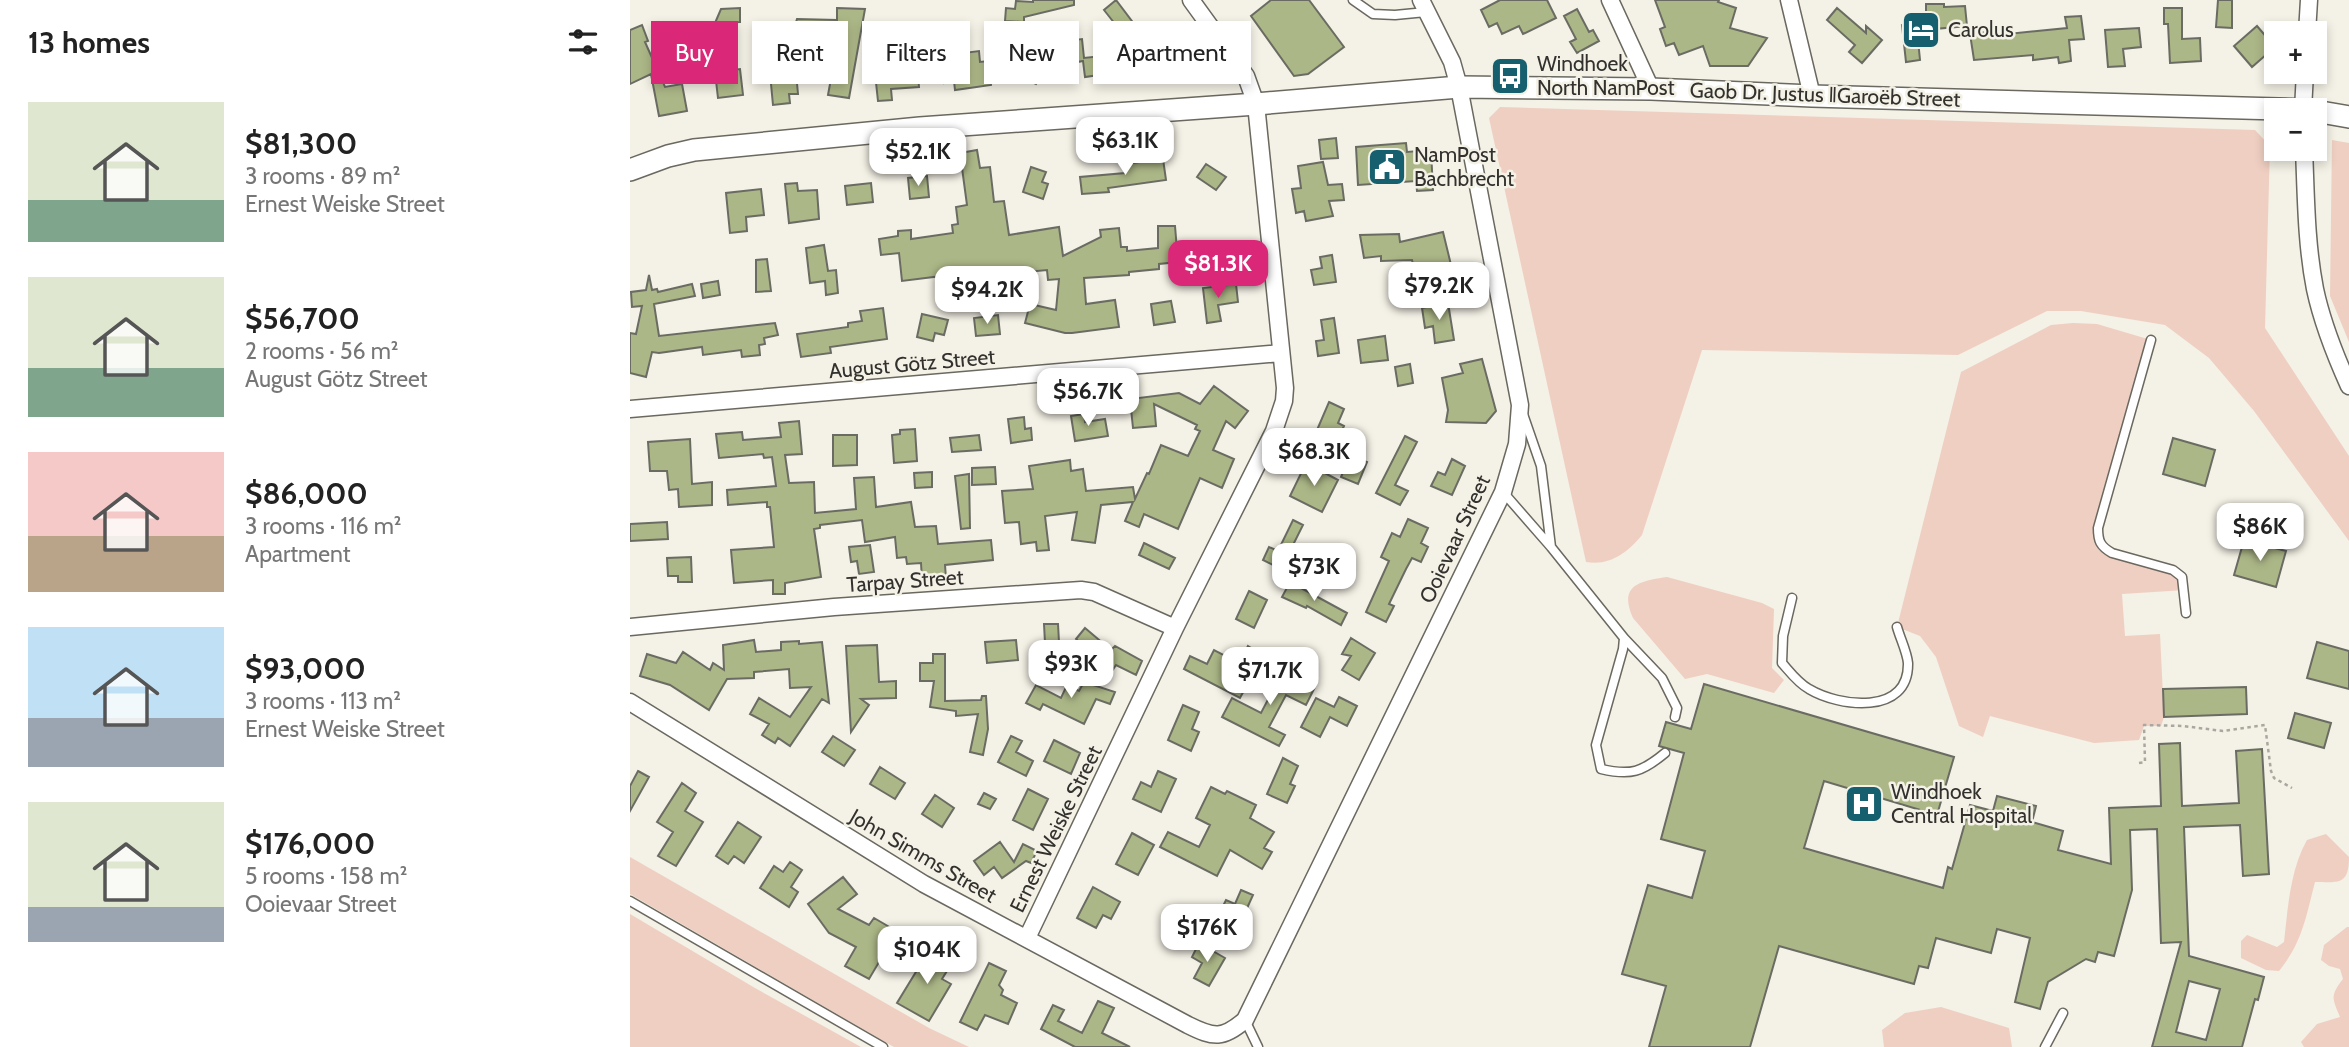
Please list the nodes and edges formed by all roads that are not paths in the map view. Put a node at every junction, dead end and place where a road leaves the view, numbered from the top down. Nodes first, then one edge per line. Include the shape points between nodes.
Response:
1 (1191, 0) edge
2 (1353, 0) edge
3 (1610, 0) edge
4 (1789, 0) edge
5 (2309, 0) edge
6 (1424, 6) edge
7 (2308, 21) edge
8 (1459, 87) junction
9 (1651, 89) junction
10 (1812, 96) junction
11 (1255, 104) junction
12 (2264, 109) edge
13 (2327, 113) edge
14 (2349, 117) edge
15 (2305, 161) edge
16 (630, 170) edge
17 (2151, 340) dead end
18 (1281, 353) junction
19 (2349, 386) edge
20 (1520, 405) junction
21 (630, 410) edge
22 (1503, 492) junction
23 (1551, 547) junction
24 (1792, 598) dead end
25 (2186, 613) dead end
26 (630, 627) edge
27 (1897, 627) dead end
28 (1175, 628) junction
29 (1624, 638) junction
30 (630, 702) edge
31 (1675, 717) dead end
32 (1665, 753) dead end
33 (630, 901) edge
34 (1027, 938) junction
35 (2063, 1013) dead end
36 (1245, 1020) junction
37 (1232, 1031) junction
38 (883, 1047) edge
39 (1225, 1047) edge
40 (1258, 1047) edge
41 (2045, 1047) edge

1 - 11 street, Ernest Weiske Street via 1246,76
2 - 6 lane via 1373,13 1395,15
3 - 9 street
4 - 10 street
5 - 7 street
6 - 8 street, Ooievaar Street
8 - 9 street, Gaob Dr. Justus ǁGaroëb Street
8 - 11 street, Gaob Dr. Justus ǁGaroëb Street
8 - 20 street, Ooievaar Street
9 - 10 street, Gaob Dr. Justus ǁGaroëb Street
10 - 12 street, Gaob Dr. Justus ǁGaroëb Street
11 - 16 street, Gaob Dr. Justus ǁGaroëb Street via 707,149 668,156
11 - 18 street, Ernest Weiske Street
13 - 14 street, Gaob Dr. Justus ǁGaroëb Street
15 - 19 street via 2315,291
17 - 25 lane via 2098,540 2112,553 2173,570 2182,577
18 - 21 street, August Götz Street
18 - 28 street, Ernest Weiske Street via 1284,401 1275,431
20 - 22 street, Ooievaar Street via 1517,444
20 - 23 lane via 1541,466
22 - 23 lane
22 - 36 street, Ooievaar Street
23 - 29 lane
24 - 27 lane via 1782,663 1801,684 1837,699 1870,705 1894,695 1906,680 1908,662
26 - 28 street, Tarpay Street via 1081,590
28 - 34 street, Ernest Weiske Street
29 - 31 lane via 1662,678 1677,708
29 - 32 lane via 1596,745 1601,769 1644,770
30 - 34 street, John Simms Street via 924,884
33 - 38 lane
34 - 37 street, John Simms Street via 1204,1033
35 - 41 lane
36 - 37 street, Ooievaar Street
36 - 40 lane
37 - 39 street

